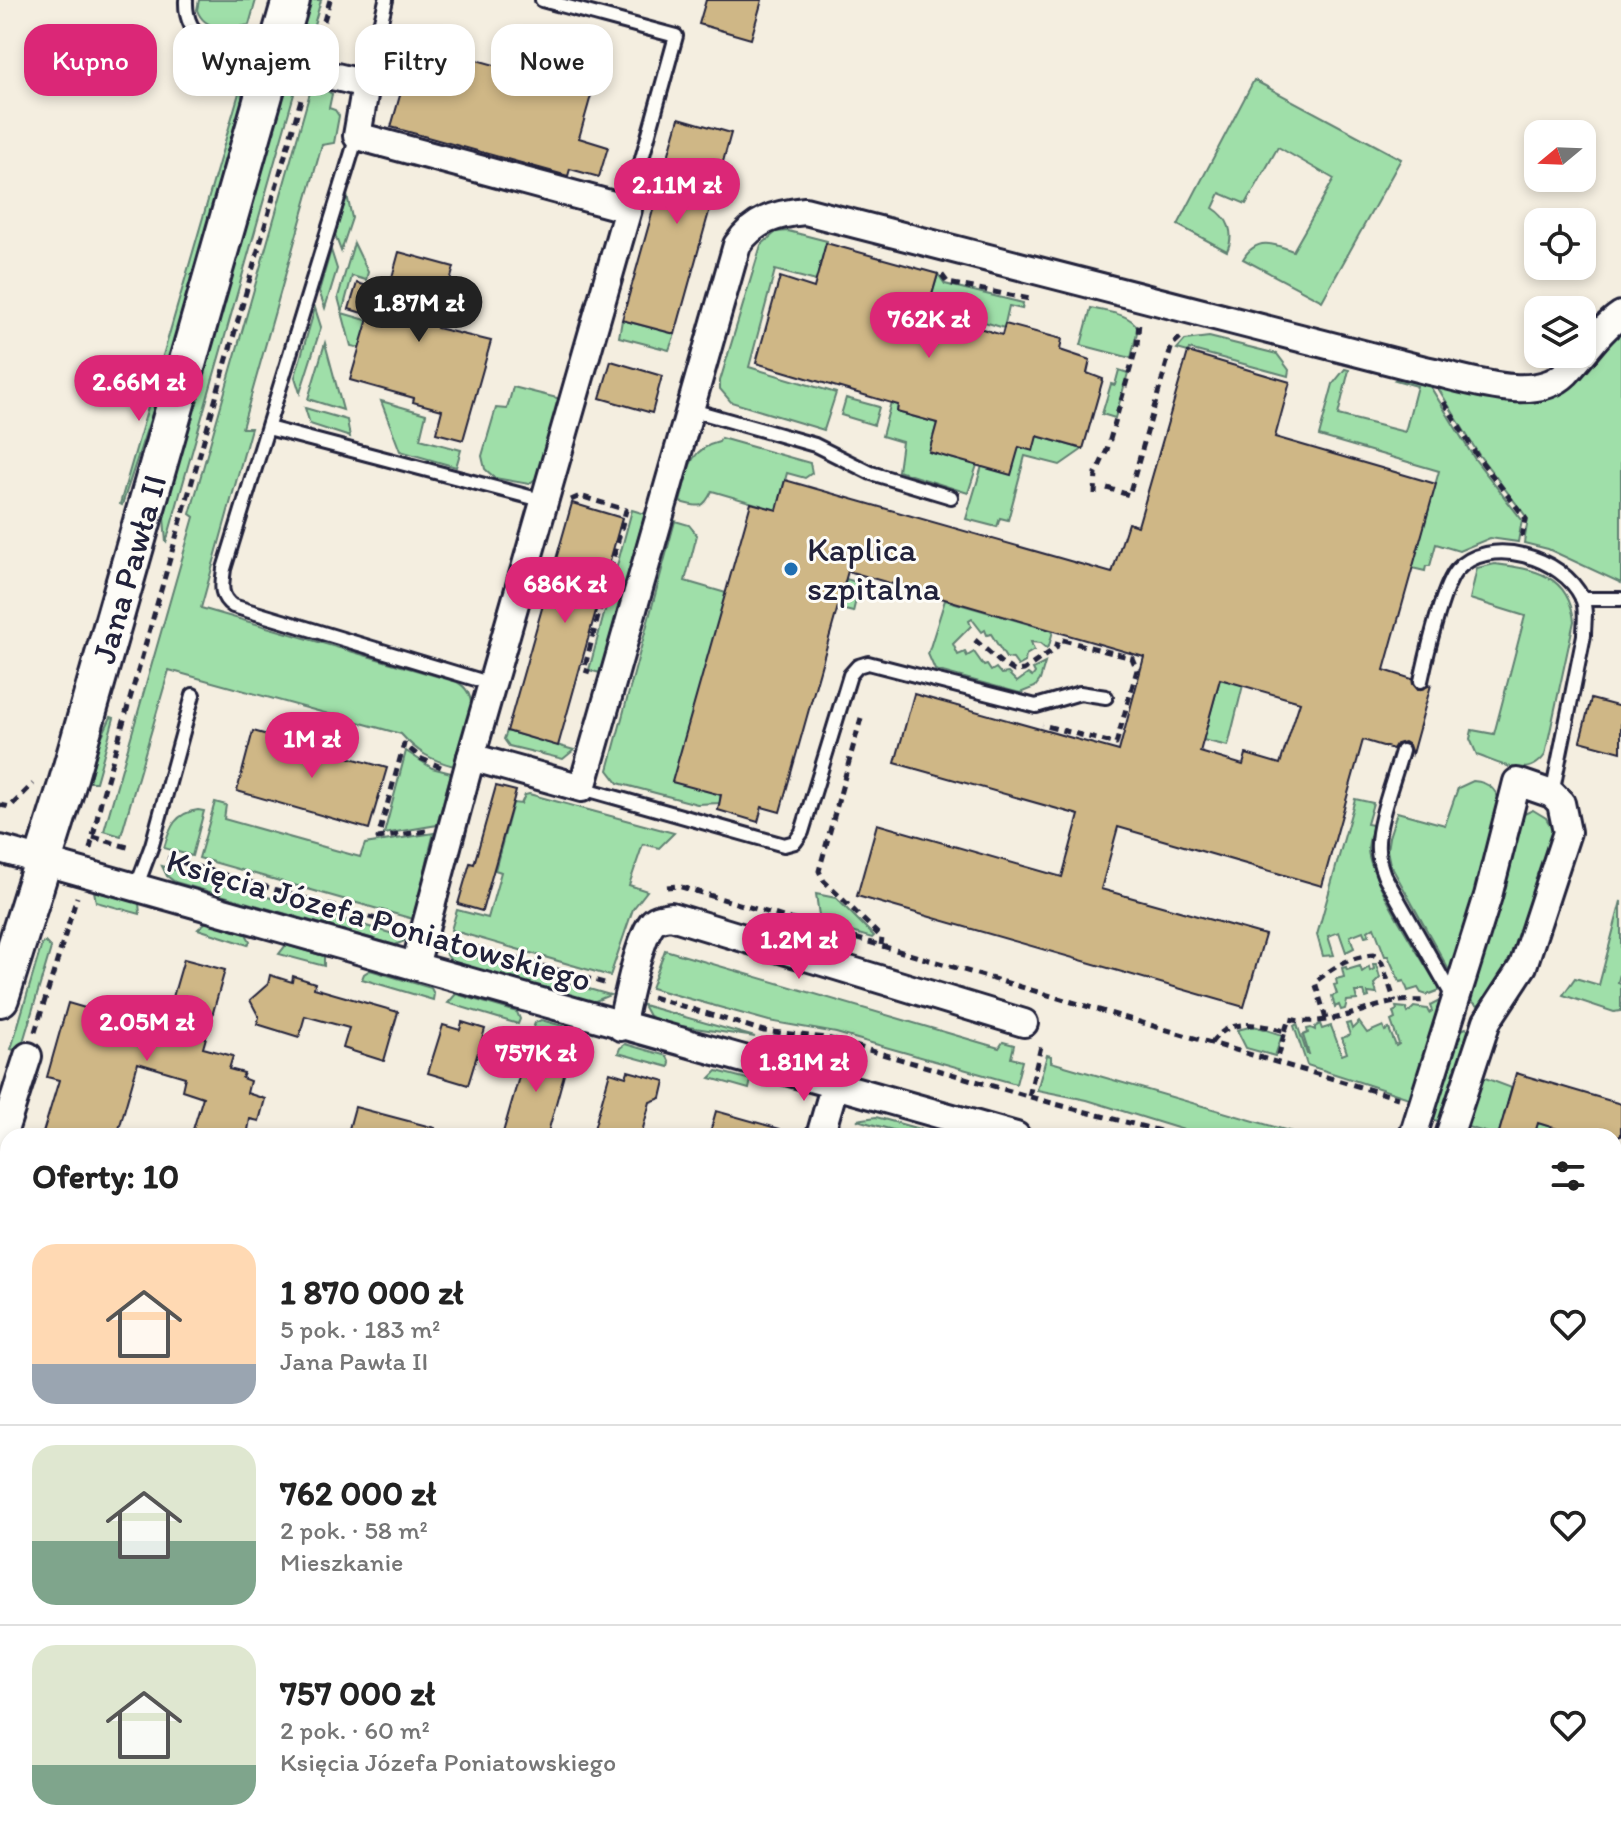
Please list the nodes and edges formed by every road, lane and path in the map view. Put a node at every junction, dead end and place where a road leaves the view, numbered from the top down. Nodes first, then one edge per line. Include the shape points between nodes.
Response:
1 (186, 0) edge
2 (291, 0) edge
3 (330, 0) edge
4 (386, 0) edge
5 (542, 0) edge
6 (189, 24) edge
7 (284, 24) edge
8 (323, 24) edge
9 (380, 24) edge
10 (263, 96) edge
11 (303, 96) edge
12 (364, 96) edge
13 (357, 136) junction
14 (628, 209) junction
15 (939, 270) dead end
16 (1039, 300) dead end
17 (1621, 315) edge
18 (1135, 317) dead end
19 (1187, 333) dead end
20 (692, 410) junction
21 (268, 428) junction
22 (1467, 441) dead end
23 (1107, 488) dead end
24 (1095, 494) dead end
25 (951, 497) dead end
26 (555, 503) junction
27 (1520, 546) dead end
28 (1582, 599) junction
29 (1621, 599) edge
30 (975, 640) dead end
31 (613, 677) junction
32 (1421, 681) dead end
33 (492, 684) junction
34 (193, 695) dead end
35 (1106, 697) dead end
36 (863, 711) dead end
37 (1040, 724) dead end
38 (1402, 751) dead end
39 (469, 765) junction
40 (36, 781) dead end
41 (582, 788) junction
42 (1552, 794) junction
43 (0, 805) edge
44 (451, 833) junction
45 (0, 849) edge
46 (43, 862) junction
47 (83, 872) junction
48 (136, 888) junction
49 (75, 903) dead end
50 (881, 945) dead end
51 (415, 966) junction
52 (1453, 997) junction
53 (0, 998) edge
54 (1395, 1002) junction
55 (1326, 1019) junction
56 (1024, 1023) dead end
57 (621, 1027) junction
58 (1285, 1031) junction
59 (1211, 1043) dead end
60 (28, 1056) joint
61 (1277, 1062) dead end
62 (835, 1084) junction
63 (5, 1128) edge
64 (822, 1128) edge
65 (988, 1128) edge
66 (1415, 1128) edge
67 (1452, 1128) edge

1 - 6 lane
2 - 7 main road, Jana Pawła II
3 - 8 path
4 - 9 lane
5 - 14 lane via 676,36
10 - 46 main road, Jana Pawła II
11 - 47 path
12 - 13 street
13 - 14 street
13 - 21 lane
14 - 26 street
15 - 16 path via 948,283
17 - 20 street via 1563,376 1547,386 1515,390 805,211 785,213 751,226 737,245
18 - 24 path via 1140,328 1137,345 1096,473
19 - 23 path via 1172,345 1129,495
20 - 25 lane via 815,445 871,473
20 - 31 street
21 - 26 lane
21 - 33 lane via 224,569 227,602
22 - 27 path via 1526,519
26 - 31 path via 580,496 626,510 584,670
26 - 33 street
28 - 29 lane
28 - 32 lane via 1572,584 1540,560 1503,553 1469,560 1452,578
28 - 42 lane via 1584,635
30 - 37 path via 1014,671 1056,648 1059,639 1135,662 1116,744
31 - 41 street
33 - 39 street
34 - 48 lane
35 - 41 lane via 1080,693 1036,706 868,663 858,666 850,675 802,832 795,842 784,845
36 - 50 path via 819,871 882,938
38 - 52 lane via 1379,833 1380,862
39 - 41 street
39 - 44 street
39 - 44 path via 436,766 404,744 378,838 435,829
40 - 43 path via 10,807
42 - 52 street via 1517,782 1488,896
42 - 67 street via 1561,803 1567,832 1523,966 1487,1021
44 - 51 street
45 - 46 street, Księcia Józefa Poniatowskiego
46 - 47 street, Księcia Józefa Poniatowskiego
46 - 53 main road, Jana Pawła II
47 - 48 street, Księcia Józefa Poniatowskiego
48 - 51 street, Księcia Józefa Poniatowskiego
49 - 60 path
51 - 57 street, Księcia Józefa Poniatowskiego
52 - 54 path
52 - 66 street
54 - 55 path
54 - 55 path via 1382,963 1374,955 1361,956 1339,963 1315,982
55 - 58 path via 1289,1019
56 - 57 street via 671,916 656,920 649,929
57 - 62 street, Księcia Józefa Poniatowskiego
58 - 59 path via 1257,1023 1239,1025 1218,1033
58 - 61 path
60 - 63 street
62 - 64 street
62 - 65 street, Księcia Józefa Poniatowskiego

